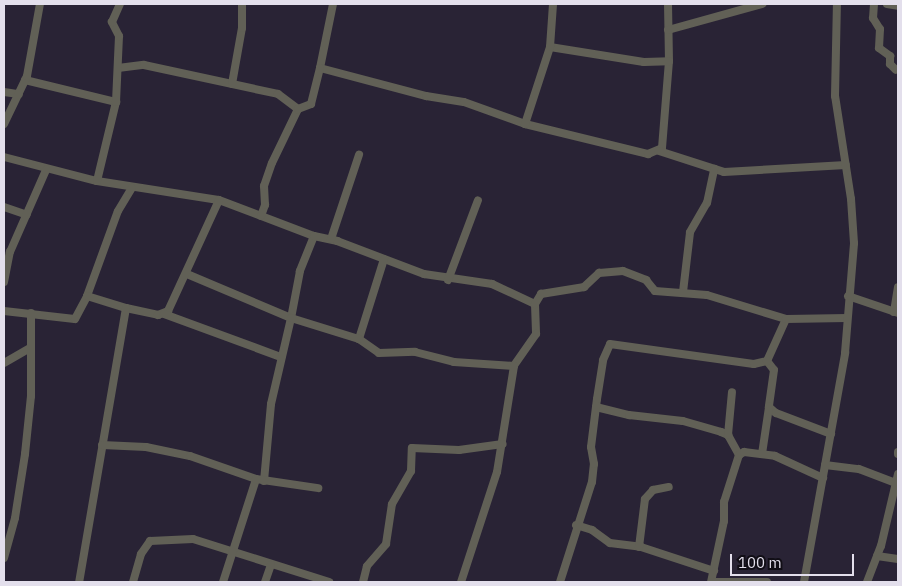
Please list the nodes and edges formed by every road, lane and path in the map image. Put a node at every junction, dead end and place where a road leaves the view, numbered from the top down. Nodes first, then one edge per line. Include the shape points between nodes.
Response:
1 (40, 4) edge
2 (120, 4) edge
3 (242, 4) edge
4 (333, 4) edge
5 (553, 4) edge
6 (668, 4) edge
7 (762, 4) edge
8 (837, 4) edge
9 (874, 4) edge
10 (887, 4) edge
11 (898, 6) edge
12 (668, 30) junction
13 (550, 47) junction
14 (669, 61) junction
15 (118, 68) junction
16 (320, 68) junction
17 (896, 70) dead end
18 (25, 80) junction
19 (232, 84) junction
20 (4, 92) edge
21 (19, 94) junction
22 (116, 102) junction
23 (298, 109) junction
24 (4, 124) edge
25 (525, 124) junction
26 (659, 151) junction
27 (359, 155) dead end
28 (4, 157) edge
29 (846, 165) junction
30 (714, 169) junction
31 (46, 170) junction
32 (98, 181) junction
33 (132, 188) junction
34 (219, 200) junction
35 (478, 200) dead end
36 (4, 207) edge
37 (27, 215) junction
38 (261, 216) junction
39 (314, 236) junction
40 (331, 239) junction
41 (384, 259) junction
42 (187, 274) junction
43 (448, 280) junction
44 (4, 282) edge
45 (898, 287) edge
46 (684, 292) junction
47 (87, 296) junction
48 (848, 296) junction
49 (535, 304) junction
50 (126, 308) junction
51 (4, 311) edge
52 (31, 313) junction
53 (896, 313) edge
54 (164, 314) junction
55 (290, 318) junction
56 (847, 318) junction
57 (786, 320) junction
58 (359, 338) junction
59 (30, 348) junction
60 (281, 357) junction
61 (767, 361) junction
62 (4, 364) edge
63 (514, 366) junction
64 (732, 392) dead end
65 (596, 407) junction
66 (769, 407) junction
67 (831, 434) junction
68 (728, 435) junction
69 (503, 444) junction
70 (102, 445) junction
71 (762, 454) junction
72 (739, 456) junction
73 (825, 465) junction
74 (823, 478) junction
75 (897, 478) edge
76 (260, 480) junction
77 (669, 487) dead end
78 (318, 488) dead end
79 (576, 525) junction
80 (639, 547) junction
81 (232, 554) junction
82 (877, 556) junction
83 (4, 558) edge
84 (898, 559) edge
85 (271, 564) junction
86 (714, 571) junction
87 (79, 582) edge
88 (133, 582) edge
89 (223, 582) edge
90 (265, 582) edge
91 (329, 582) edge
92 (363, 582) edge
93 (461, 582) edge
94 (560, 582) edge
95 (711, 582) edge
96 (716, 582) edge
97 (767, 582) edge
98 (804, 582) edge
99 (867, 582) edge

1 - 18 street
2 - 15 street via 112,22 119,36
3 - 19 street via 242,28
4 - 16 street
5 - 13 street
6 - 12 street
7 - 12 street
8 - 29 street via 835,96
9 - 17 street via 873,18 880,29 879,48 890,56 890,64
10 - 11 street
12 - 14 street
13 - 14 street via 644,62
13 - 25 street
14 - 26 street
15 - 19 street via 144,65
15 - 22 street
16 - 23 street via 311,104
16 - 25 street via 426,96 464,102
18 - 21 street
18 - 22 street
19 - 23 street via 278,94
20 - 21 street
21 - 24 street
22 - 32 street
23 - 38 street via 264,186 265,205
25 - 26 street via 636,153
26 - 30 street
27 - 40 street
28 - 31 street
29 - 30 street via 724,172
29 - 48 street via 854,243
30 - 46 street via 707,202 690,232
31 - 32 street
31 - 37 street
32 - 33 street
33 - 34 street
33 - 47 street via 118,211
34 - 38 street
34 - 42 street
35 - 43 street
36 - 37 street
37 - 44 street via 10,252
38 - 39 street
39 - 40 street
39 - 55 street via 300,271
40 - 41 street
41 - 43 street
41 - 58 street
42 - 54 street via 172,306
42 - 55 street
43 - 49 street via 492,284
45 - 53 street
46 - 49 street via 655,291 646,280 622,271 599,273 584,287 541,294
46 - 57 street via 707,295
47 - 50 street
47 - 52 street via 75,319
48 - 53 street
48 - 56 street
49 - 63 street via 536,334
50 - 54 street
50 - 70 street
51 - 52 street
52 - 59 street
54 - 60 street
55 - 58 street
55 - 60 street
56 - 57 street
56 - 67 street via 845,353
57 - 61 street
58 - 63 street via 379,353 415,352 454,362
59 - 62 street
59 - 83 street via 31,396 25,454 15,518
60 - 76 street
61 - 65 street via 754,364 610,344 603,360
61 - 66 street via 774,370
63 - 69 street
64 - 68 street
65 - 68 street via 629,415 683,421
65 - 79 street via 591,447 594,464 592,482
66 - 67 street via 776,413
66 - 71 street
67 - 73 street
68 - 72 street
69 - 92 street via 459,450 412,448 411,471 392,504 386,544 367,566
69 - 93 street
70 - 76 street via 146,447 190,456
70 - 87 street
71 - 72 street via 744,452
71 - 74 street via 775,456
72 - 86 street via 724,502 724,521
73 - 74 street
73 - 75 street
74 - 98 street
75 - 82 street
76 - 78 street
76 - 81 street
77 - 80 street via 653,490 645,499
79 - 80 street via 592,530 610,543
79 - 94 street
80 - 86 street
81 - 85 street
81 - 88 street via 193,539 150,541 141,554
81 - 89 street
82 - 84 street
82 - 99 street
85 - 90 street
85 - 91 street
86 - 95 street
96 - 97 street

